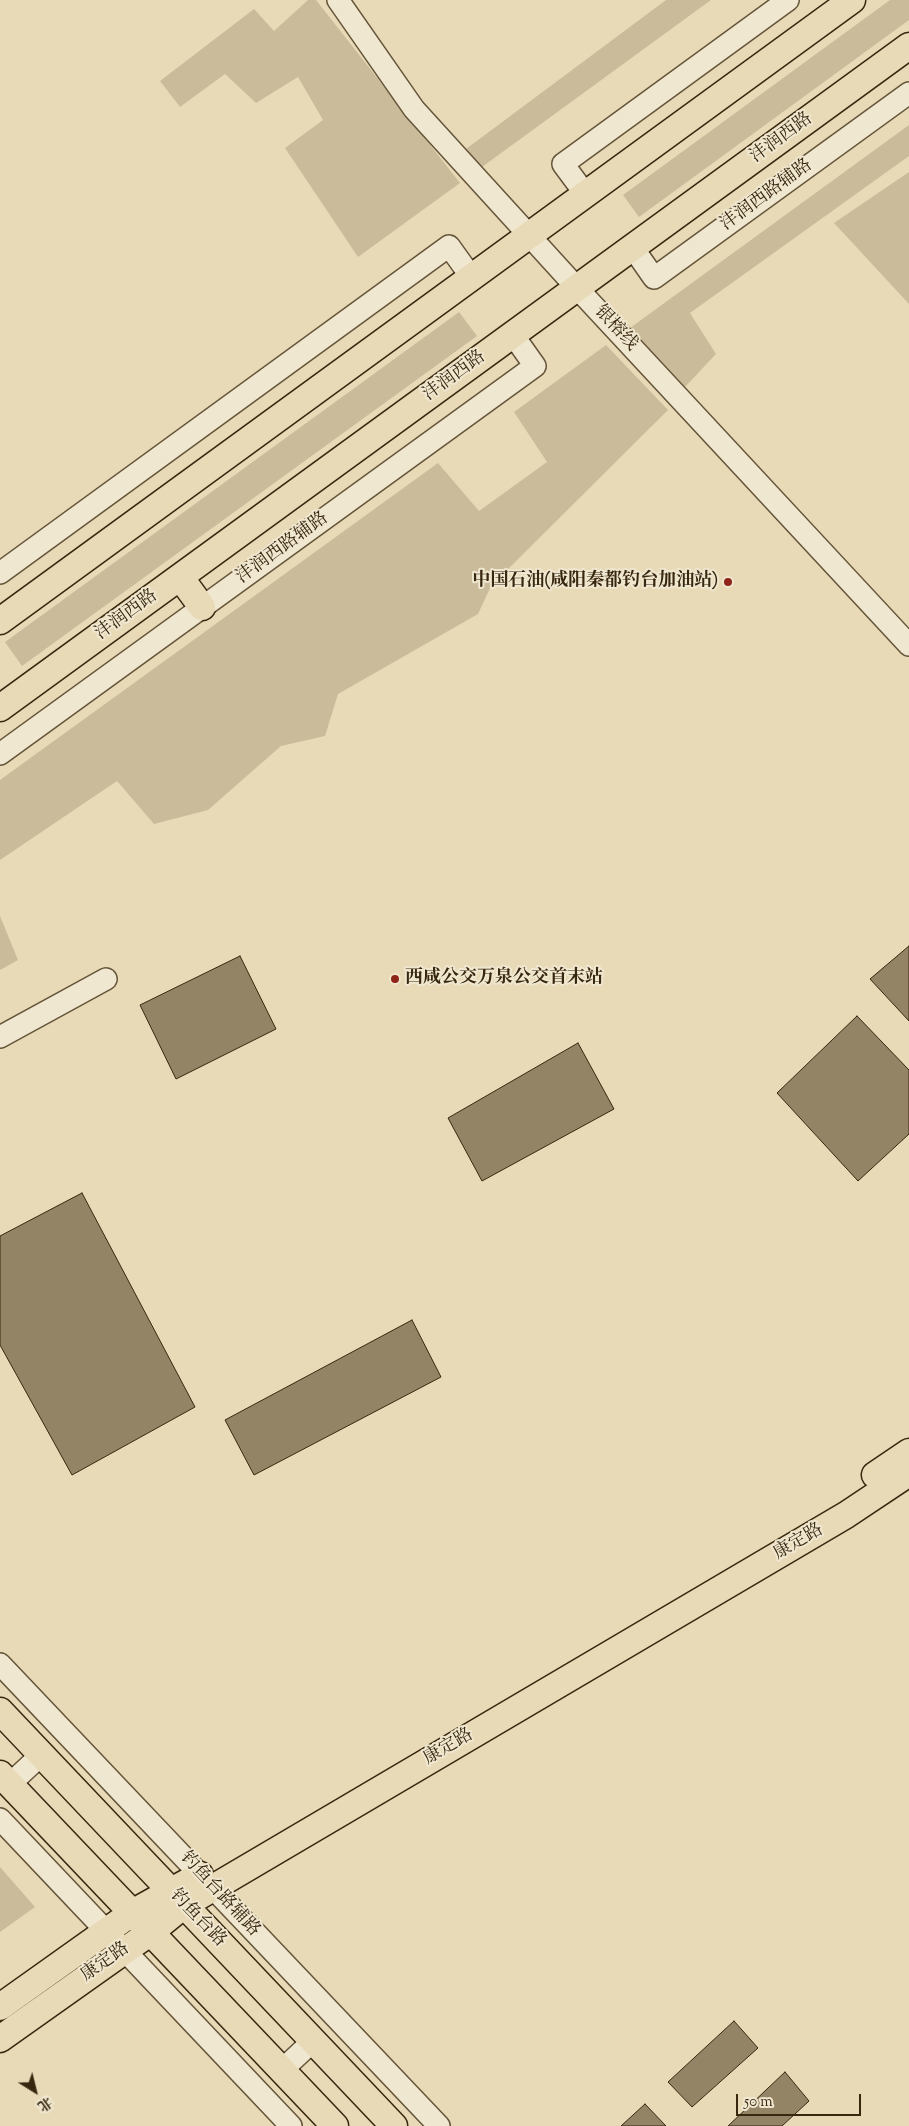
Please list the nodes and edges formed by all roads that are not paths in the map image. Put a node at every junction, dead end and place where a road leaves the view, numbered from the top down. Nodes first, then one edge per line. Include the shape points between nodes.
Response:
1 (338, 0) edge
2 (788, 0) edge
3 (852, 0) edge
4 (909, 46) edge
5 (909, 92) edge
6 (586, 195) junction
7 (530, 236) junction
8 (633, 248) junction
9 (472, 278) junction
10 (577, 288) junction
11 (513, 335) junction
12 (0, 573) edge
13 (180, 577) junction
14 (202, 607) junction
15 (0, 621) edge
16 (909, 645) edge
17 (0, 708) edge
18 (0, 754) edge
19 (106, 979) dead end
20 (0, 1037) edge
21 (909, 1452) edge
22 (909, 1473) edge
23 (0, 1664) edge
24 (0, 1711) edge
25 (41, 1755) junction
26 (5, 1779) edge
27 (0, 1819) edge
28 (206, 1881) junction
29 (177, 1898) junction
30 (132, 1913) junction
31 (106, 1931) junction
32 (151, 1932) junction
33 (124, 1950) junction
34 (0, 2007) edge
35 (0, 2039) edge
36 (313, 2040) junction
37 (282, 2070) junction
38 (291, 2126) edge
39 (335, 2126) edge
40 (394, 2126) edge
41 (439, 2126) edge

1 - 7 street, 银榕线 via 414,109
2 - 6 street via 563,164
3 - 6 main road
4 - 8 main road, 沣润西路
5 - 8 street, 沣润西路辅路 via 654,278
6 - 7 main road
7 - 9 main road
7 - 10 street, 银榕线
8 - 10 main road, 沣润西路
9 - 12 street via 449,246
9 - 15 main road
10 - 11 main road, 沣润西路
10 - 16 street, 银榕线
11 - 13 main road, 沣润西路
11 - 14 street, 沣润西路辅路 via 535,366
13 - 14 main road
13 - 17 main road, 沣润西路
14 - 18 street, 沣润西路辅路
19 - 20 street
21 - 28 main road, 康定路
22 - 28 main road, 康定路 via 846,1515
23 - 28 street, 钓鱼台路辅路
24 - 25 main road, 钓鱼台路
25 - 26 street
25 - 29 main road, 钓鱼台路
26 - 30 main road
27 - 31 street
28 - 29 main road, 康定路
28 - 41 street, 钓鱼台路辅路
29 - 30 main road, 康定路
29 - 32 main road, 康定路
29 - 36 main road, 钓鱼台路
30 - 31 main road, 康定路
30 - 32 main road
31 - 33 street
31 - 34 main road, 康定路
32 - 33 main road, 康定路
32 - 37 main road
33 - 35 main road, 康定路
33 - 38 street
36 - 37 street
36 - 40 main road, 钓鱼台路
37 - 39 main road

